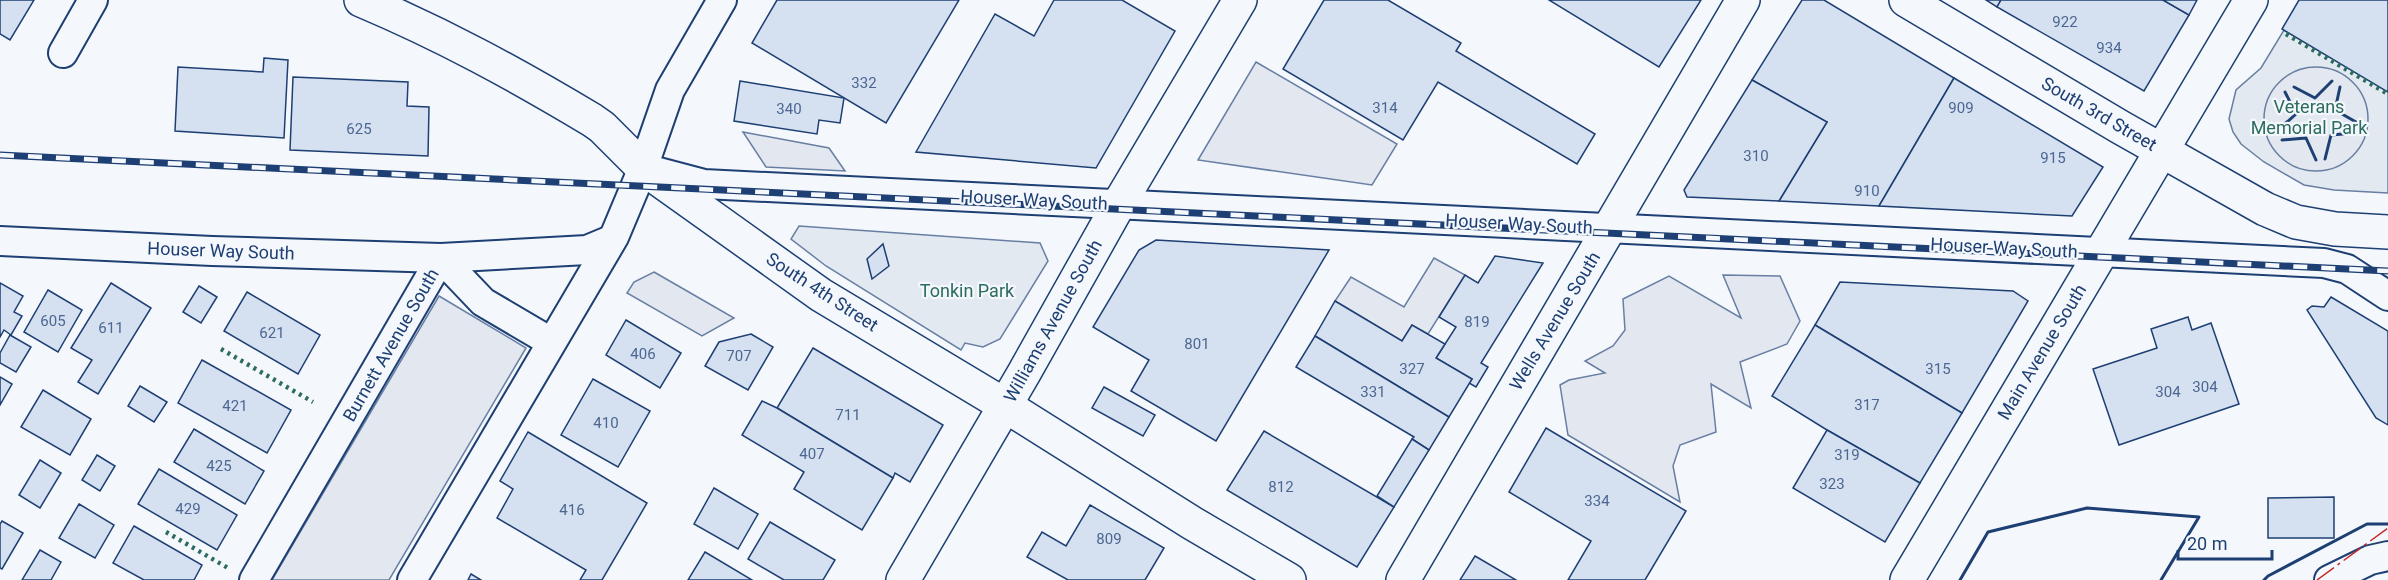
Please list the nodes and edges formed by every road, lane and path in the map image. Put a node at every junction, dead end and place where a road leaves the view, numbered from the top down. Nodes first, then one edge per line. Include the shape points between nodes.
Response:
1 (93, 0) edge
2 (361, 0) edge
3 (722, 0) edge
4 (1240, 0) edge
5 (1743, 0) edge
6 (1906, 0) edge
7 (2251, 0) edge
8 (63, 53) dead end
9 (2162, 151) junction
10 (643, 168) junction
11 (1119, 204) junction
12 (1609, 228) junction
13 (2388, 232) edge
14 (611, 240) junction
15 (0, 241) edge
16 (2101, 253) junction
17 (441, 258) junction
18 (2388, 296) edge
19 (551, 342) junction
20 (1006, 406) junction
21 (2388, 556) edge
22 (254, 580) edge
23 (412, 580) edge
24 (903, 580) edge
25 (1288, 580) edge
26 (1403, 580) edge
27 (1907, 580) edge
28 (2329, 580) edge

1 - 8 street
2 - 10 street, South 4th Street via 512,72 602,127
3 - 10 street via 670,90
4 - 11 street, Williams Avenue South
5 - 12 street, Wells Avenue South
6 - 9 street, South 3rd Street
7 - 9 street, Main Avenue South
9 - 13 street, South 3rd Street via 2265,209 2296,222
9 - 16 street, Main Avenue South
10 - 11 street, Houser Way South via 704,184
10 - 14 street
10 - 20 street, South 4th Street via 821,295
11 - 12 street, Houser Way South
11 - 20 street, Williams Avenue South
12 - 16 street, Houser Way South
12 - 26 street, Wells Avenue South
14 - 17 street, Burnett Avenue South via 587,250
14 - 19 street
15 - 17 street, Houser Way South
16 - 18 street, Houser Way South via 2324,263 2347,268
16 - 27 street, Main Avenue South
17 - 19 street via 483,302
17 - 22 street, Burnett Avenue South
19 - 23 street
20 - 24 street, Williams Avenue South
20 - 25 street, South 4th Street
21 - 28 street via 2370,560

